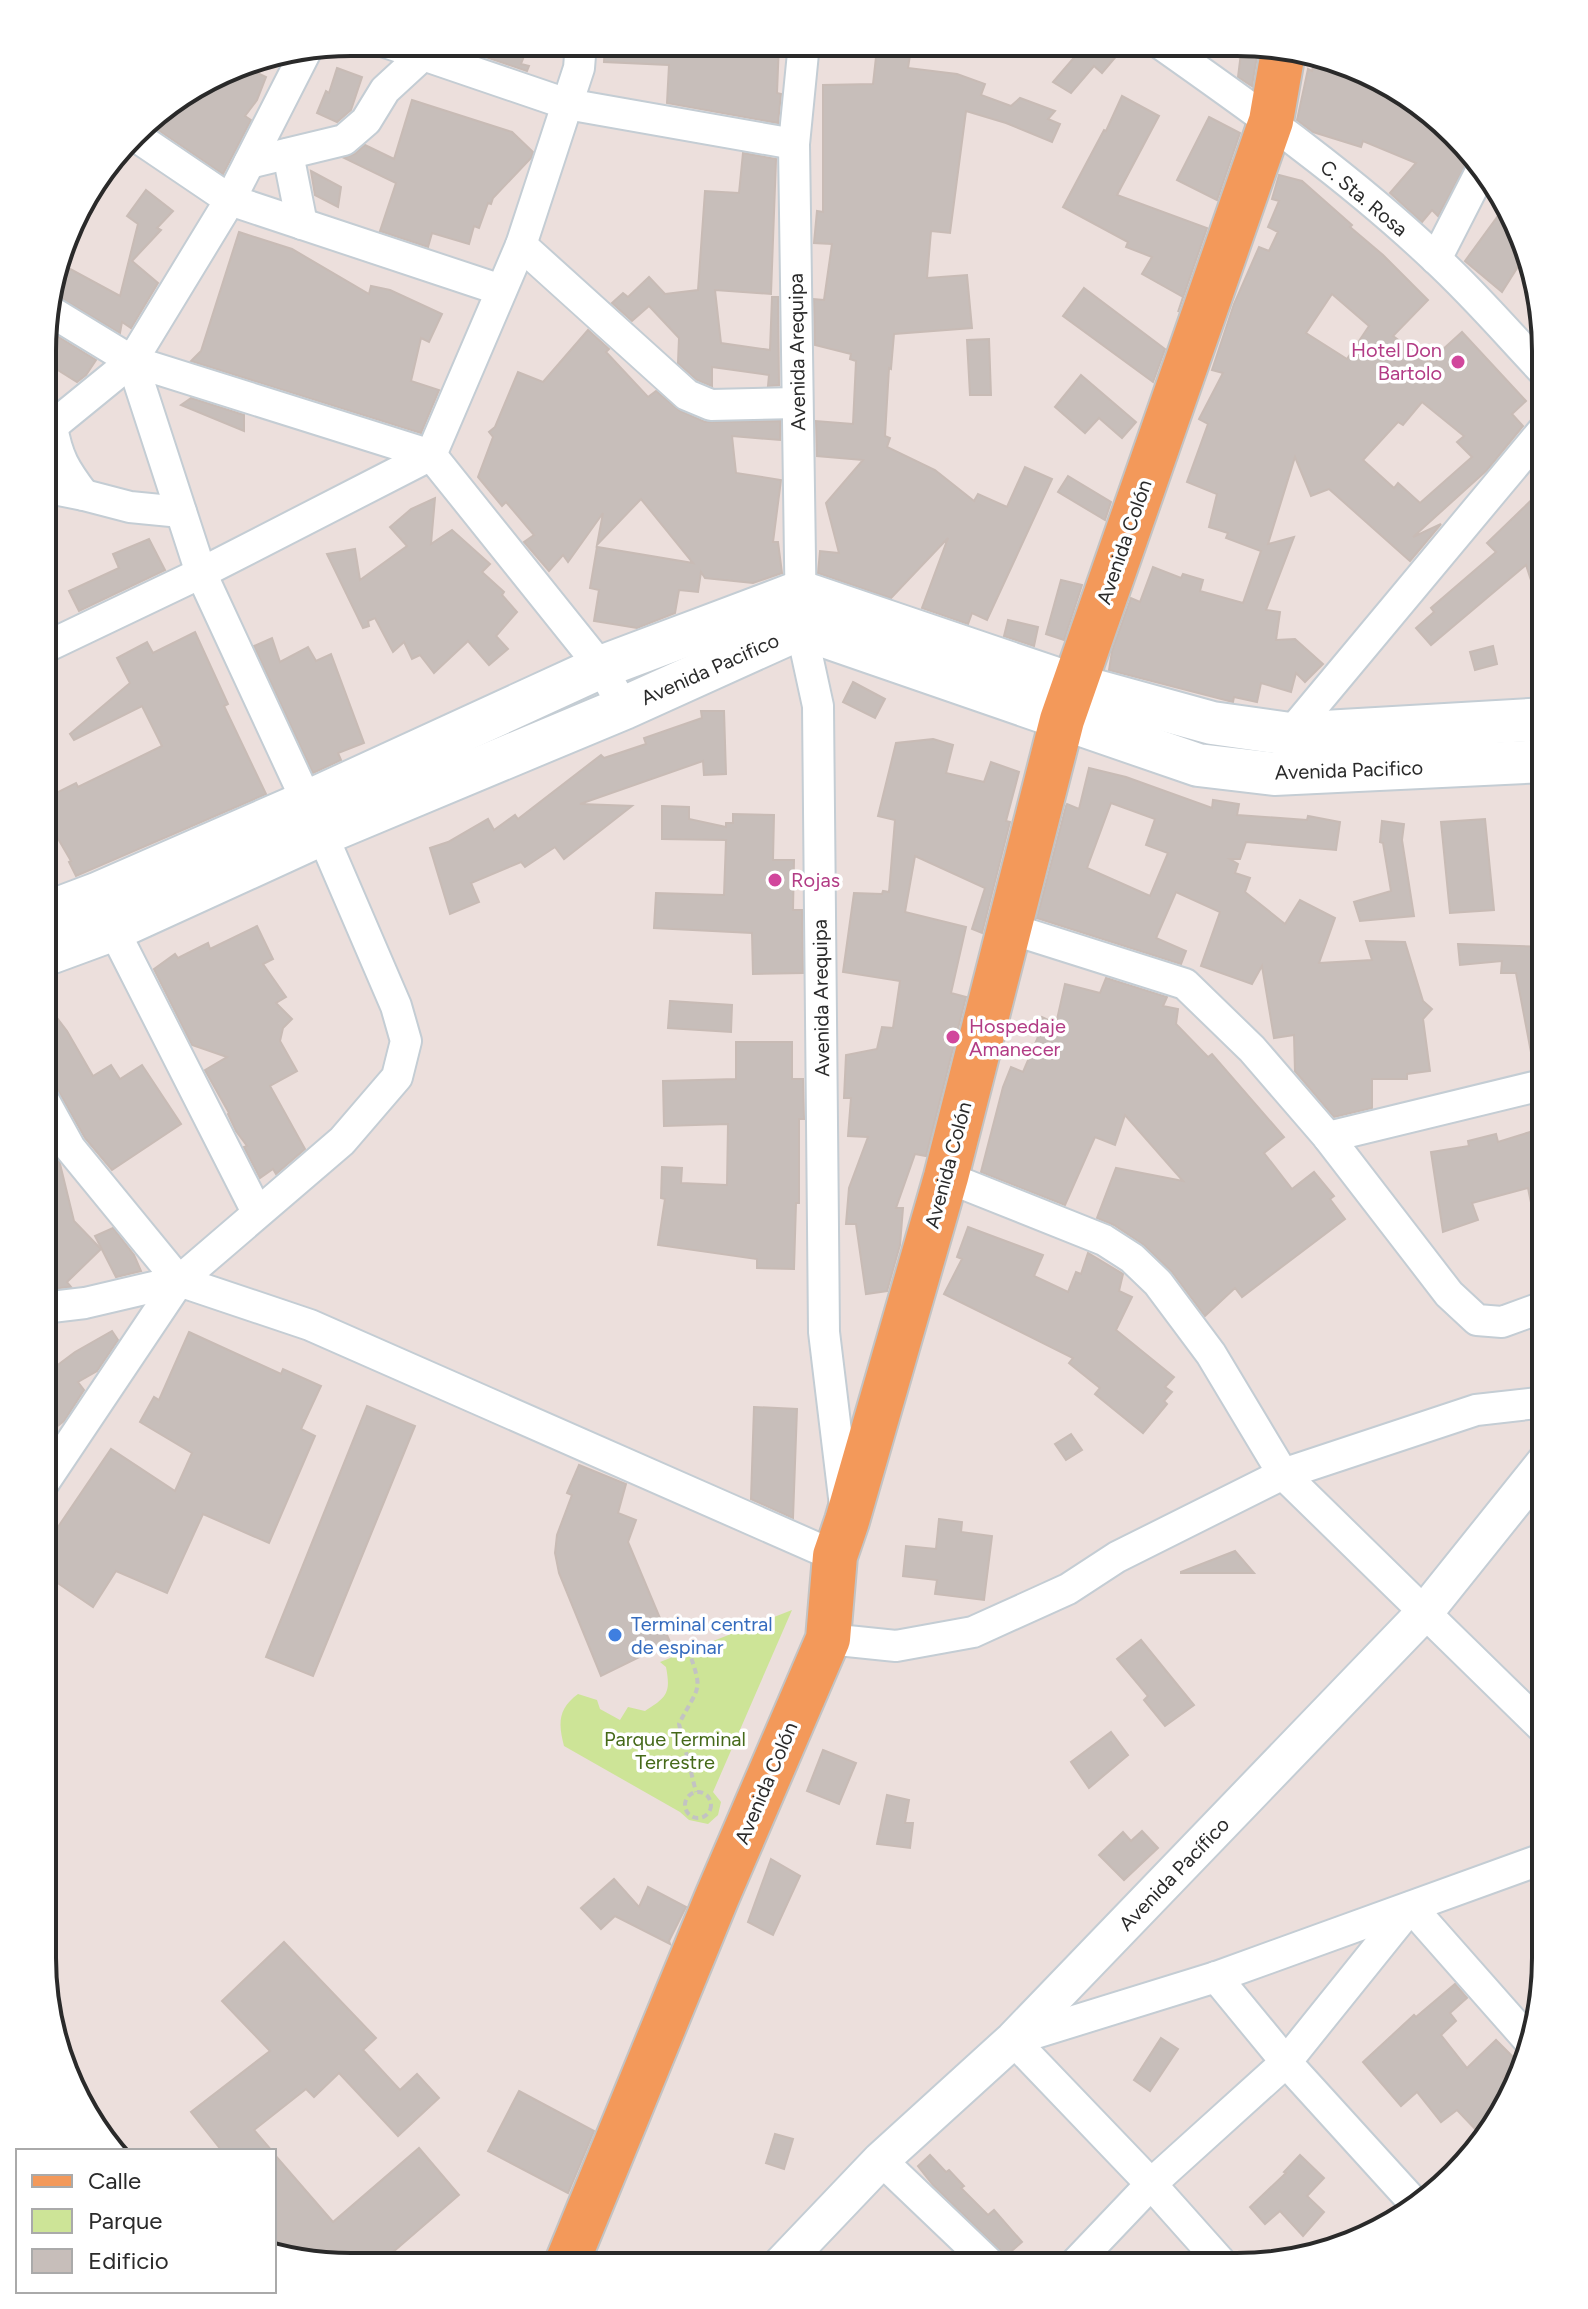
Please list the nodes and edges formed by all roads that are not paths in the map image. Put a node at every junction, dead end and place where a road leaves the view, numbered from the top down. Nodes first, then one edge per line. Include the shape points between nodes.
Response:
1 (422, 56) edge
2 (426, 56) edge
3 (580, 56) edge
4 (803, 56) edge
5 (1178, 56) edge
6 (1282, 60) edge
7 (301, 61) edge
8 (567, 104) junction
9 (1271, 121) junction
10 (143, 141) edge
11 (794, 144) junction
12 (288, 154) junction
13 (249, 163) junction
14 (1477, 179) edge
15 (230, 200) junction
16 (302, 224) junction
17 (521, 245) junction
18 (1436, 259) junction
19 (501, 290) junction
20 (59, 316) edge
21 (1532, 359) edge
22 (132, 361) junction
23 (797, 403) junction
24 (56, 423) edge
25 (1532, 444) edge
26 (56, 448) edge
27 (431, 455) junction
28 (56, 489) edge
29 (84, 495) junction
30 (181, 512) junction
31 (201, 573) junction
32 (800, 610) junction
33 (56, 642) edge
34 (601, 667) junction
35 (1068, 703) junction
36 (624, 708) junction
37 (1532, 720) edge
38 (1290, 734) junction
39 (1532, 762) edge
40 (1274, 774) junction
41 (315, 818) junction
42 (104, 912) junction
43 (56, 914) edge
44 (1011, 929) junction
45 (56, 946) edge
46 (1532, 1087) edge
47 (56, 1123) edge
48 (1328, 1137) junction
49 (946, 1177) junction
50 (257, 1212) junction
51 (179, 1281) junction
52 (56, 1306) edge
53 (1532, 1311) edge
54 (1532, 1404) edge
55 (56, 1465) edge
56 (1283, 1474) junction
57 (1532, 1478) edge
58 (841, 1539) junction
59 (1425, 1612) junction
60 (828, 1639) junction
61 (1532, 1717) edge
62 (1532, 1863) edge
63 (1411, 1907) junction
64 (1216, 1977) junction
65 (1522, 2033) edge
66 (1013, 2040) junction
67 (1286, 2062) junction
68 (881, 2160) junction
69 (1151, 2184) junction
70 (1409, 2197) edge
71 (571, 2253) edge
72 (792, 2253) edge
73 (978, 2253) edge
74 (1085, 2253) edge
75 (1213, 2253) edge

1 - 12 street via 385,90 356,132
2 - 8 street
3 - 8 street
4 - 11 street, Avenida Arequipa
5 - 9 street, C. Sta. Rosa
6 - 9 main road, Avenida Colón
7 - 13 street
8 - 11 street
8 - 17 street
9 - 18 street, C. Sta. Rosa
9 - 35 main road, Avenida Colón
10 - 15 street
11 - 23 street, Avenida Arequipa
12 - 13 street
12 - 16 street
13 - 15 street
14 - 18 street
15 - 16 street
15 - 22 street
16 - 19 street
17 - 19 street
17 - 23 street via 687,395 711,405
18 - 21 street, C. Sta. Rosa
19 - 27 street
20 - 22 street
22 - 24 street
22 - 27 street
22 - 30 street
23 - 32 street, Avenida Arequipa
25 - 38 street
26 - 29 street
27 - 31 street
27 - 34 street
28 - 29 street
29 - 30 street
30 - 31 street
31 - 33 street
31 - 41 street
32 - 34 main road, Avenida Pacifico
32 - 35 main road, Avenida Pacifico
32 - 36 main road, Avenida Pacifico
32 - 58 street, Avenida Arequipa via 818,706 824,1332
34 - 36 street
34 - 41 main road, Avenida Pacifico
35 - 38 main road, Avenida Pacifico
35 - 40 main road, Avenida Pacifico via 1198,765
35 - 44 main road, Avenida Colón
36 - 41 main road, Avenida Pacifico
37 - 38 main road, Avenida Pacifico
38 - 40 street
39 - 40 main road, Avenida Pacifico
41 - 42 main road, Avenida Pacifico
41 - 50 street via 406,1041 397,1077 342,1141
42 - 43 main road, Avenida Pacifico
42 - 45 main road, Avenida Pacifico
42 - 50 street
44 - 48 street via 1185,984 1252,1049
44 - 49 main road, Avenida Colón
46 - 48 street
47 - 51 street via 70,1148
48 - 53 street via 1449,1294 1477,1320 1502,1322
49 - 56 street via 1104,1240 1132,1258 1158,1283 1211,1354
49 - 58 main road, Avenida Colón
50 - 51 street
51 - 52 street
51 - 55 street
51 - 58 street via 310,1325
54 - 56 street via 1476,1410
56 - 59 street
56 - 60 street via 1117,1557 1068,1589 973,1632 896,1646
57 - 59 street, Avenida Pacífico
58 - 60 main road, Avenida Colón
59 - 61 street
59 - 66 street, Avenida Pacífico
60 - 71 main road, Avenida Colón
62 - 63 street
63 - 64 street
63 - 65 street
63 - 67 street
64 - 66 street
64 - 67 street
66 - 68 street, Avenida Pacífico
66 - 69 street
67 - 69 street
67 - 70 street
68 - 72 street, Avenida Pacífico
68 - 73 street
69 - 74 street
69 - 75 street

